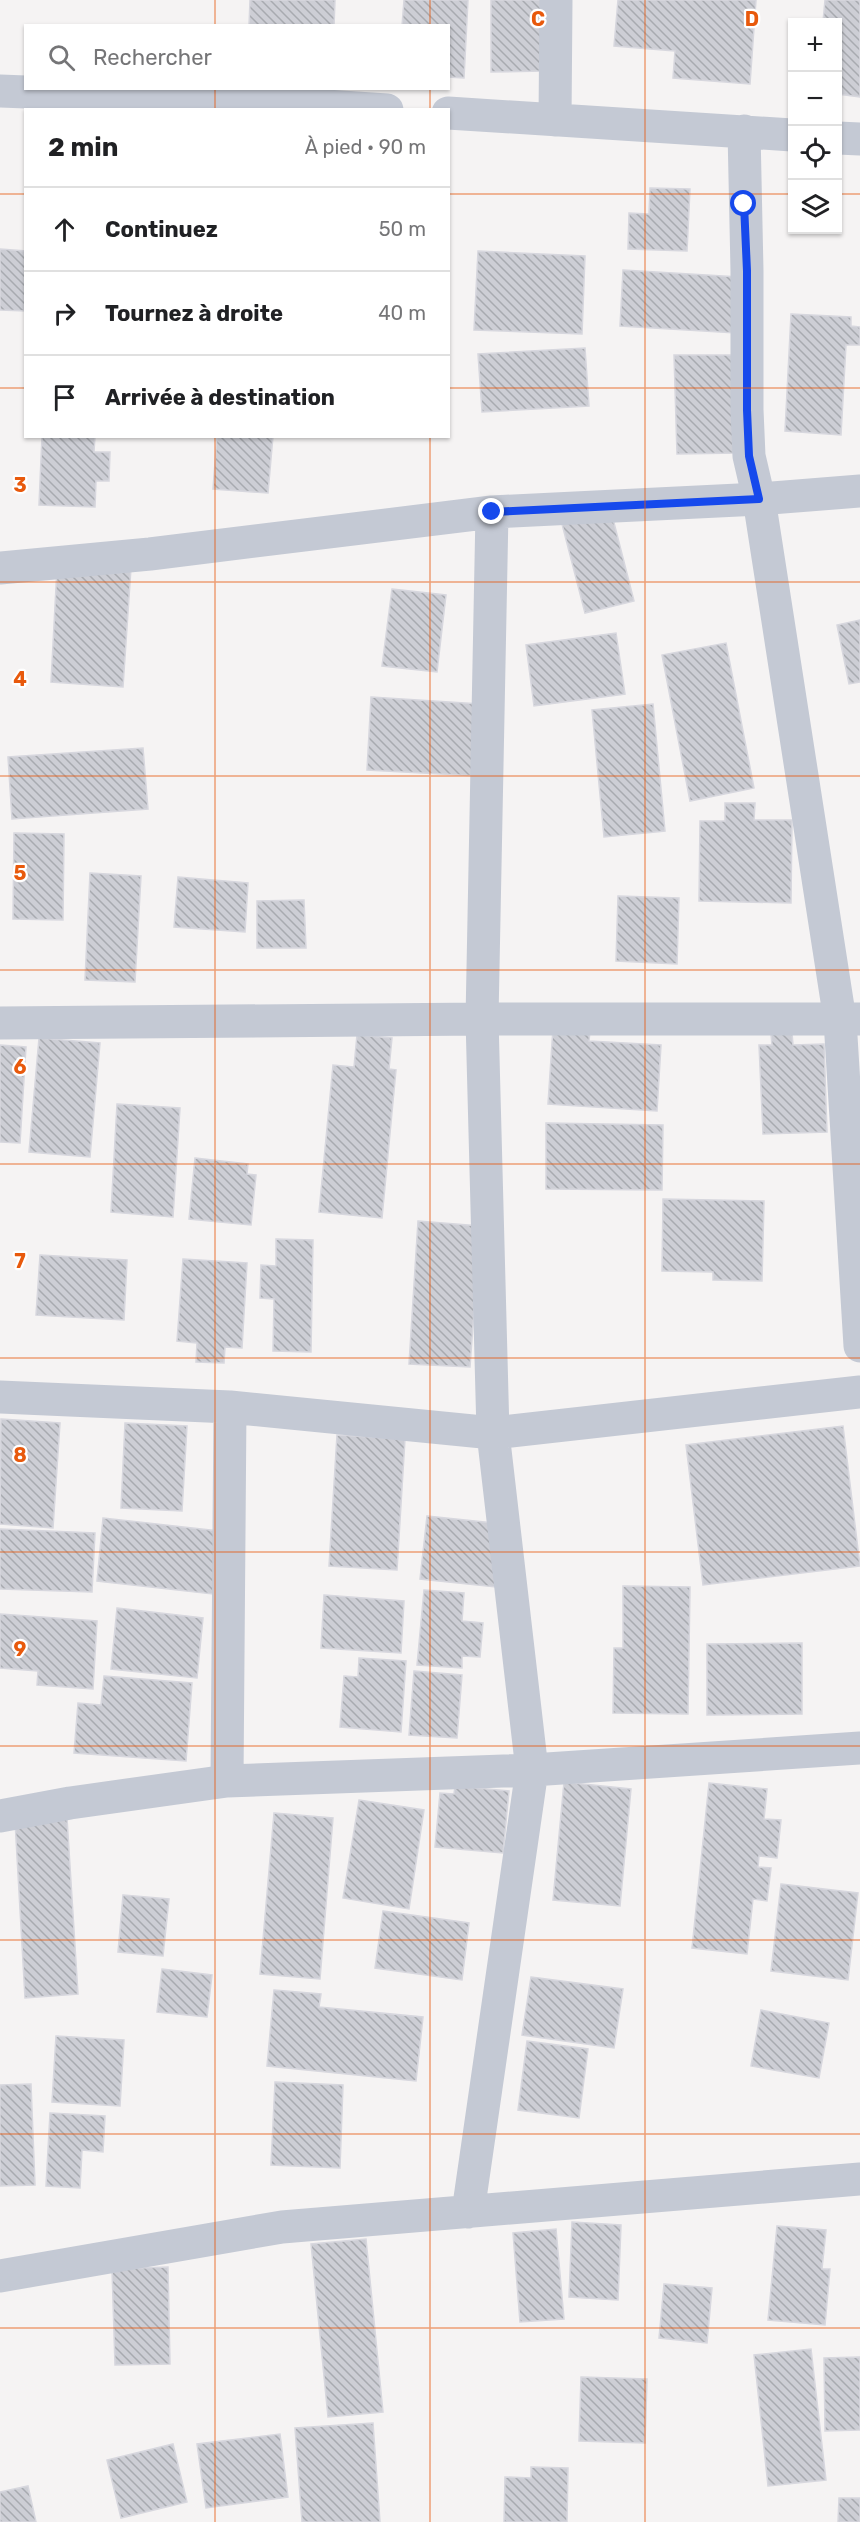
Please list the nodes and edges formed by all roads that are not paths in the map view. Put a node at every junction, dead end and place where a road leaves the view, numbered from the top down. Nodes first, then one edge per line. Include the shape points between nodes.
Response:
1 (556, 0) edge
2 (0, 91) edge
3 (356, 108) edge
4 (450, 113) edge
5 (555, 120) junction
6 (744, 131) junction
7 (788, 135) edge
8 (842, 138) edge
9 (860, 139) edge
10 (860, 490) edge
11 (759, 499) junction
12 (492, 512) junction
13 (0, 568) edge
14 (482, 1019) junction
15 (850, 1020) edge
16 (0, 1023) edge
17 (860, 1338) edge
18 (860, 1392) edge
19 (0, 1397) edge
20 (230, 1407) junction
21 (493, 1433) junction
22 (860, 1748) edge
23 (532, 1770) junction
24 (227, 1781) junction
25 (0, 1816) edge
26 (860, 2179) edge
27 (468, 2212) junction
28 (0, 2276) edge

1 - 5 street
2 - 3 street
4 - 5 street
5 - 6 street
6 - 7 street
6 - 11 street via 747,410 749,456
8 - 9 street
10 - 11 street
11 - 12 street
11 - 15 street
12 - 13 street
12 - 14 street
14 - 15 street
14 - 16 street
14 - 21 street
15 - 17 street
18 - 21 street
19 - 20 street
20 - 21 street
20 - 24 street
21 - 23 street
22 - 23 street
23 - 24 street
23 - 27 street
24 - 25 street
26 - 27 street
27 - 28 street via 282,2227

